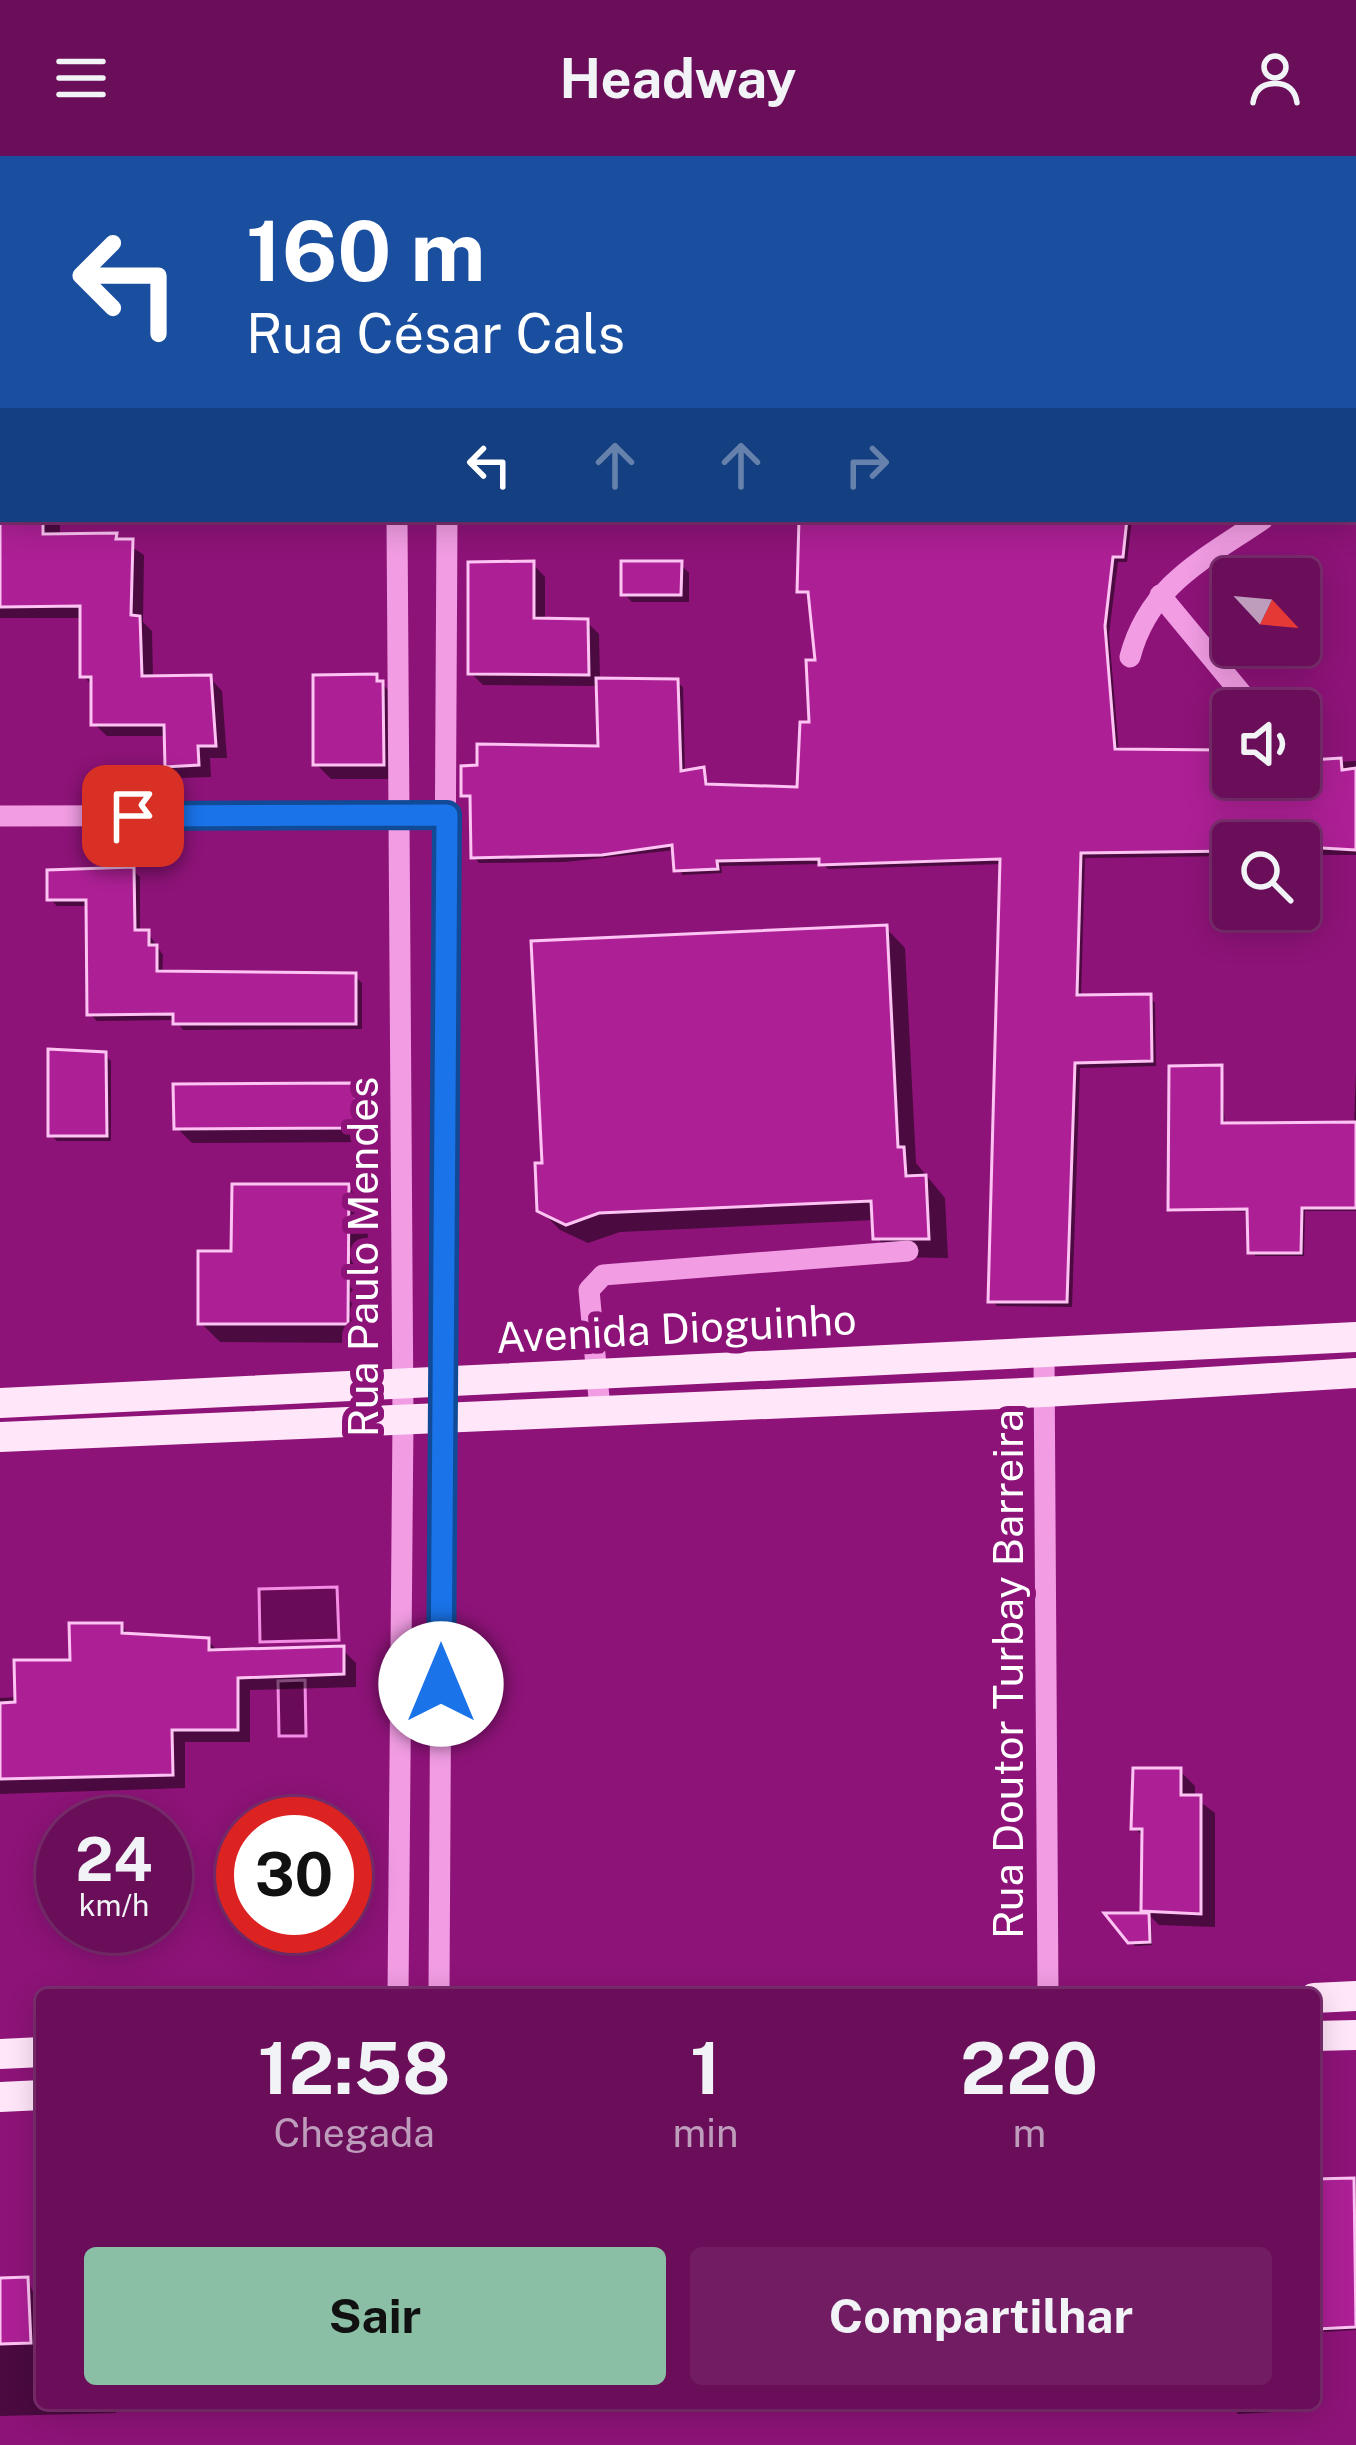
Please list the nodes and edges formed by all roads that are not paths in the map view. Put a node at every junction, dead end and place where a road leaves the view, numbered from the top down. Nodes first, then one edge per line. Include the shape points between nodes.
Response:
1 (398, 522) edge
2 (447, 522) edge
3 (1257, 522) edge
4 (1160, 595) junction
5 (1130, 657) dead end
6 (1239, 690) edge
7 (447, 815) junction
8 (0, 816) edge
9 (400, 816) junction
10 (444, 1166) junction
11 (399, 1167) junction
12 (908, 1251) dead end
13 (1356, 1337) edge
14 (1044, 1353) junction
15 (596, 1372) junction
16 (1356, 1372) edge
17 (442, 1381) junction
18 (402, 1383) junction
19 (1045, 1392) junction
20 (0, 1403) edge
21 (600, 1409) junction
22 (443, 1417) junction
23 (403, 1419) junction
24 (0, 1437) edge
25 (398, 1989) edge
26 (439, 1989) edge
27 (1048, 1989) edge
28 (1356, 1996) edge
29 (1320, 1998) edge
30 (1356, 2035) edge
31 (1320, 2036) edge
32 (36, 2052) edge
33 (0, 2054) edge
34 (36, 2095) edge
35 (0, 2097) edge

1 - 9 street, Rua Paulo Mendes
2 - 7 street, Rua Paulo Mendes
3 - 4 street
4 - 5 street
4 - 6 street
7 - 9 street
7 - 10 street, Rua Paulo Mendes
8 - 9 street
9 - 11 street, Rua Paulo Mendes
10 - 11 street
10 - 17 street, Rua Paulo Mendes
11 - 18 street, Rua Paulo Mendes
12 - 15 street via 603,1275 589,1290
13 - 14 main road, Avenida Dioguinho
14 - 15 main road, Avenida Dioguinho
14 - 19 street, Rua Doutor Turbay Barreira
15 - 17 main road, Avenida Dioguinho
15 - 21 street
16 - 19 main road, Avenida Dioguinho
17 - 18 main road, Avenida Dioguinho
17 - 22 street, Rua Paulo Mendes
18 - 20 main road, Avenida Dioguinho
18 - 23 street, Rua Paulo Mendes
19 - 21 main road, Avenida Dioguinho
19 - 27 street, Rua Doutor Turbay Barreira
21 - 22 main road, Avenida Dioguinho
22 - 23 main road, Avenida Dioguinho
22 - 26 street, Rua Paulo Mendes
23 - 24 main road, Avenida Dioguinho
23 - 25 street, Rua Paulo Mendes
28 - 29 main road
30 - 31 main road
32 - 33 main road
34 - 35 main road

